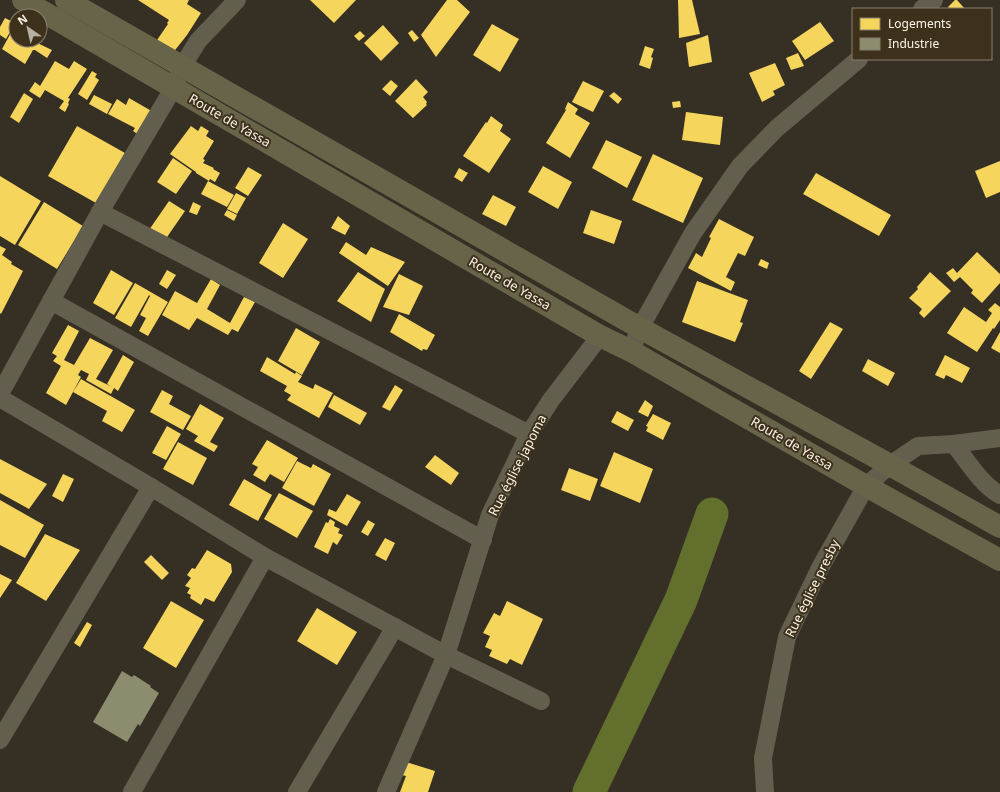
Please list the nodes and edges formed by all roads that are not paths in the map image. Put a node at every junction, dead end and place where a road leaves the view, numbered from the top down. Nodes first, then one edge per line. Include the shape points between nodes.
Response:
1 (23, 0) edge
2 (66, 0) edge
3 (237, 0) edge
4 (934, 0) edge
5 (923, 8) edge
6 (857, 60) edge
7 (178, 77) junction
8 (100, 212) junction
9 (51, 301) junction
10 (640, 328) junction
11 (600, 336) junction
12 (631, 351) junction
13 (0, 394) edge
14 (0, 398) edge
15 (529, 434) junction
16 (1000, 438) edge
17 (954, 444) junction
18 (890, 465) junction
19 (866, 486) junction
20 (150, 487) junction
21 (1000, 495) edge
22 (1000, 527) edge
23 (483, 540) junction
24 (265, 557) junction
25 (1000, 560) edge
26 (396, 627) junction
27 (446, 654) junction
28 (541, 701) dead end
29 (0, 740) edge
30 (132, 792) edge
31 (297, 792) edge
32 (386, 792) edge
33 (765, 792) edge

1 - 7 main road, Route de Yassa
2 - 7 main road, Route de Yassa
3 - 7 street via 198,41
4 - 5 street
6 - 10 street via 777,128 740,166 693,233
7 - 8 street
7 - 10 main road, Route de Yassa
7 - 11 main road, Route de Yassa
8 - 9 street
8 - 15 street
9 - 13 street
9 - 23 street
10 - 12 street
10 - 18 main road, Route de Yassa
11 - 12 main road, Route de Yassa
11 - 15 street, Rue église japoma via 551,400
12 - 19 main road, Route de Yassa
14 - 20 street
15 - 23 street, Rue église japoma via 490,514
16 - 17 street, Rue église presby
17 - 18 street, Rue église presby via 918,446
17 - 21 street via 981,479
18 - 19 street, Rue église presby
18 - 22 main road, Route de Yassa
19 - 25 main road, Route de Yassa
19 - 33 street, Rue église presby via 820,568 787,637 763,758
20 - 24 street
20 - 29 street
23 - 27 street, Rue église japoma
24 - 26 street
24 - 30 street
26 - 27 street
26 - 31 street
27 - 28 street
27 - 32 street, Rue église japoma

